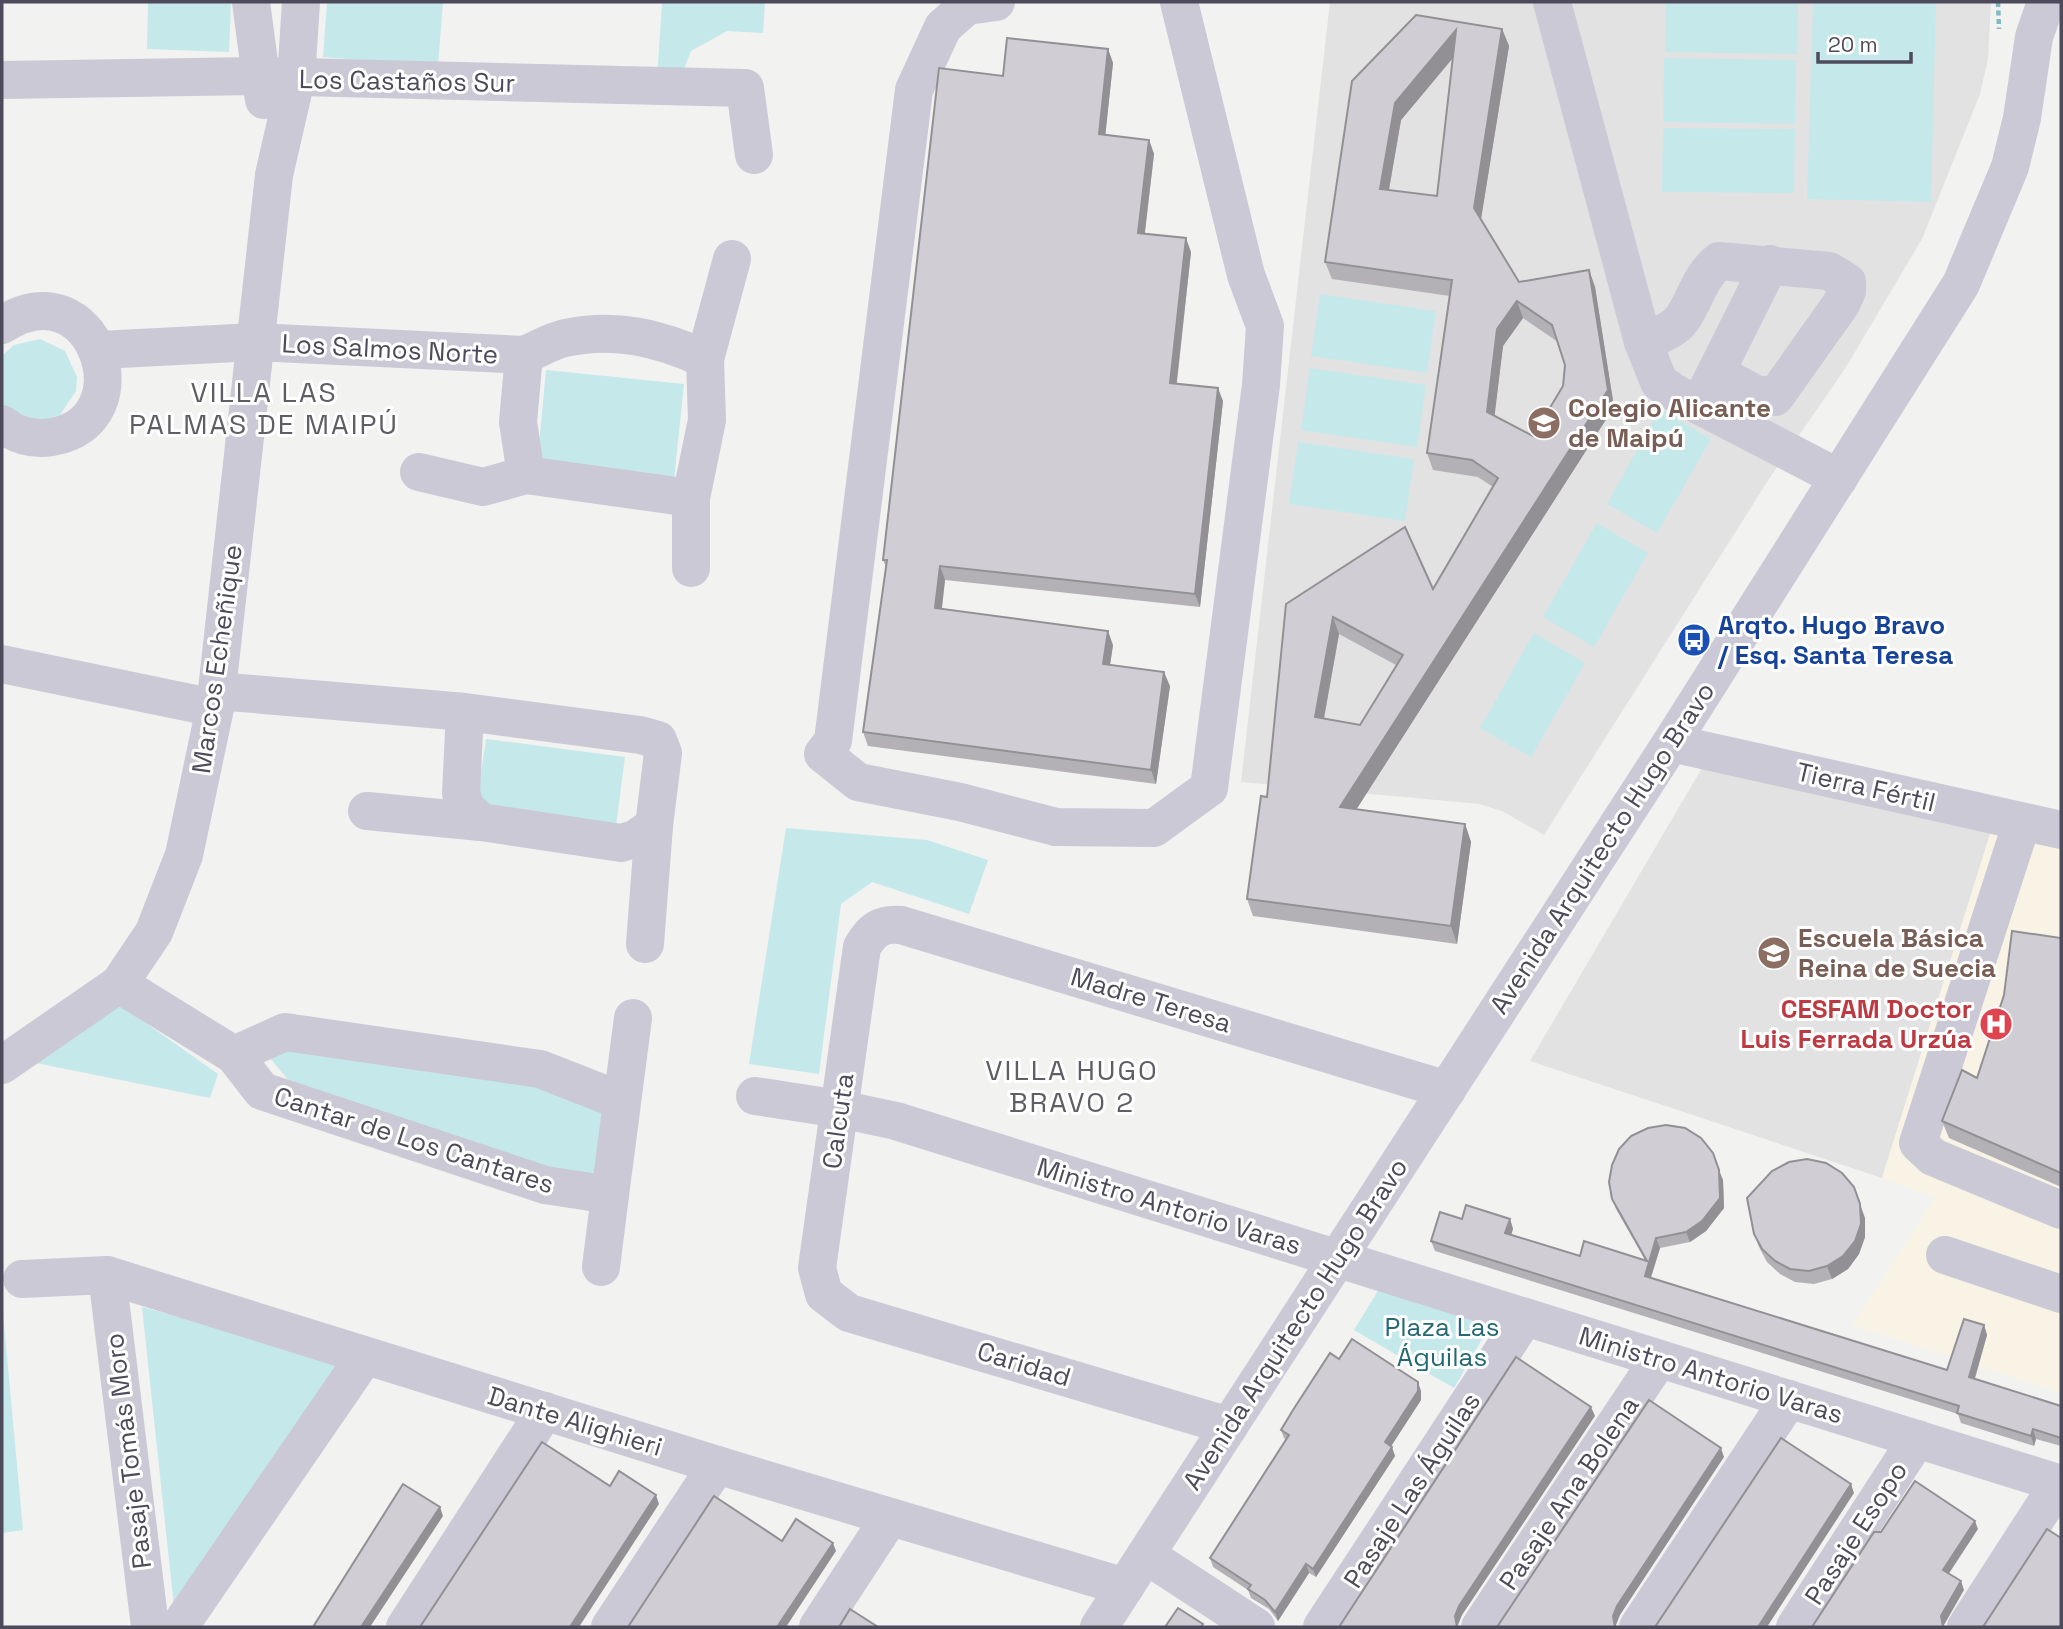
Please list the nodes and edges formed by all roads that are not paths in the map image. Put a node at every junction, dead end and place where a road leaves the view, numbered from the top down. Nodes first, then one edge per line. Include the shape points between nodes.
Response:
1 (251, 2) edge
2 (301, 2) edge
3 (996, 2) edge
4 (1158, 2) edge
5 (1179, 2) edge
6 (1552, 2) edge
7 (2041, 19) edge
8 (278, 78) junction
9 (2, 80) edge
10 (754, 155) dead end
11 (732, 259) dead end
12 (1770, 264) junction
13 (2, 325) edge
14 (255, 342) junction
15 (1643, 342) junction
16 (100, 351) junction
17 (524, 355) junction
18 (705, 359) junction
19 (1716, 373) junction
20 (1699, 407) junction
21 (2, 425) edge
22 (419, 471) dead end
23 (526, 475) junction
24 (1839, 478) junction
25 (691, 498) junction
26 (691, 568) dead end
27 (2, 664) edge
28 (216, 699) junction
29 (465, 712) junction
30 (1671, 743) junction
31 (367, 811) dead end
32 (481, 822) junction
33 (2022, 822) junction
34 (654, 826) junction
35 (2061, 830) edge
36 (645, 944) dead end
37 (862, 947) joint
38 (119, 984) junction
39 (633, 1018) dead end
40 (234, 1055) junction
41 (2, 1065) edge
42 (1447, 1090) junction
43 (755, 1096) dead end
44 (622, 1101) junction
45 (840, 1109) junction
46 (610, 1195) junction
47 (2061, 1210) edge
48 (1945, 1255) dead end
49 (1337, 1258) junction
50 (601, 1267) dead end
51 (107, 1275) junction
52 (22, 1279) dead end
53 (824, 1293) joint
54 (2061, 1294) edge
55 (1525, 1317) junction
56 (365, 1356) junction
57 (1659, 1359) junction
58 (1789, 1399) junction
59 (545, 1411) junction
60 (1229, 1426) junction
61 (1917, 1439) junction
62 (717, 1465) junction
63 (2060, 1483) edge
64 (890, 1517) junction
65 (1146, 1555) junction
66 (1125, 1587) junction
67 (150, 1627) edge
68 (179, 1627) edge
69 (405, 1627) edge
70 (611, 1627) edge
71 (818, 1627) edge
72 (1098, 1627) edge
73 (1256, 1627) edge
74 (1322, 1627) edge
75 (1480, 1627) edge
76 (1638, 1627) edge
77 (1795, 1627) edge
78 (1966, 1627) edge

1 - 8 street, Marcos Echeñique
2 - 8 street, Marcos Echeñique
3 - 5 street via 967,6 943,27 914,90 833,741 822,754 858,782 1056,827 1154,828 1209,788 1265,326 1246,275
4 - 5 street
6 - 15 street
7 - 24 street, Avenida Arquitecto Hugo Bravo via 2010,167 1961,285
8 - 9 street, Los Castaños Sur
8 - 10 street, Los Castaños Sur via 745,88
8 - 14 street, Marcos Echeñique via 274,175
11 - 18 street
12 - 15 street via 1719,261 1698,285 1682,319 1672,329
12 - 19 street
12 - 19 street via 1829,271 1847,282 1847,292 1775,397 1756,394
13 - 16 street via 34,312 55,313 74,320
14 - 16 street, Los Salmos Norte
14 - 17 street, Los Salmos Norte
14 - 28 street, Marcos Echeñique
15 - 20 street via 1659,382
16 - 21 street via 102,388 85,421 64,435 38,439
17 - 18 street, Los Salmos Norte via 565,338 626,334 668,342
17 - 23 street, Los Salmos Norte via 518,422
18 - 25 street via 707,420
19 - 20 street
20 - 24 street
22 - 23 street via 483,487
23 - 25 street
24 - 30 street, Avenida Arquitecto Hugo Bravo
25 - 26 street
27 - 28 street
28 - 29 street
28 - 38 street, Marcos Echeñique via 175,884 154,932
29 - 32 street via 461,793 466,808
29 - 34 street via 658,740 663,753
30 - 33 street, Tierra Fértil
30 - 42 street, Avenida Arquitecto Hugo Bravo
31 - 32 street
32 - 34 street via 621,843
33 - 35 street, Tierra Fértil
33 - 47 street via 1917,1143 1933,1157
34 - 36 street
37 - 42 street, Madre Teresa via 878,928 901,925
37 - 45 street, Calcuta
38 - 40 street, Cantar de Los Cantares
38 - 41 street, Marcos Echeñique
39 - 44 street
40 - 44 street via 285,1032 540,1069
40 - 46 street, Cantar de Los Cantares via 262,1091 545,1185
42 - 49 street, Avenida Arquitecto Hugo Bravo
43 - 45 street, Ministro Antorio Varas
44 - 46 street
45 - 49 street, Ministro Antorio Varas via 896,1121
45 - 53 street, Calcuta via 817,1268
46 - 50 street
48 - 54 street
49 - 55 street, Ministro Antorio Varas
49 - 60 street, Avenida Arquitecto Hugo Bravo
51 - 52 street, Dante Alighieri
51 - 56 street, Dante Alighieri
51 - 67 street, Pasaje Tomás Moro
53 - 60 street, Caridad via 849,1312
55 - 57 street, Ministro Antorio Varas
55 - 74 street, Pasaje Las Águilas
56 - 59 street, Dante Alighieri
56 - 68 street
57 - 58 street, Ministro Antorio Varas
57 - 75 street, Pasaje Ana Bolena
58 - 61 street, Ministro Antorio Varas
58 - 76 street
59 - 62 street, Dante Alighieri
59 - 69 street
60 - 65 street, Avenida Arquitecto Hugo Bravo
61 - 63 street, Ministro Antorio Varas
61 - 77 street, Pasaje Esopo
62 - 64 street, Dante Alighieri
62 - 70 street
63 - 78 street
64 - 66 street, Dante Alighieri
64 - 71 street
65 - 66 street, Avenida Arquitecto Hugo Bravo
65 - 73 street
66 - 72 street, Avenida Arquitecto Hugo Bravo

